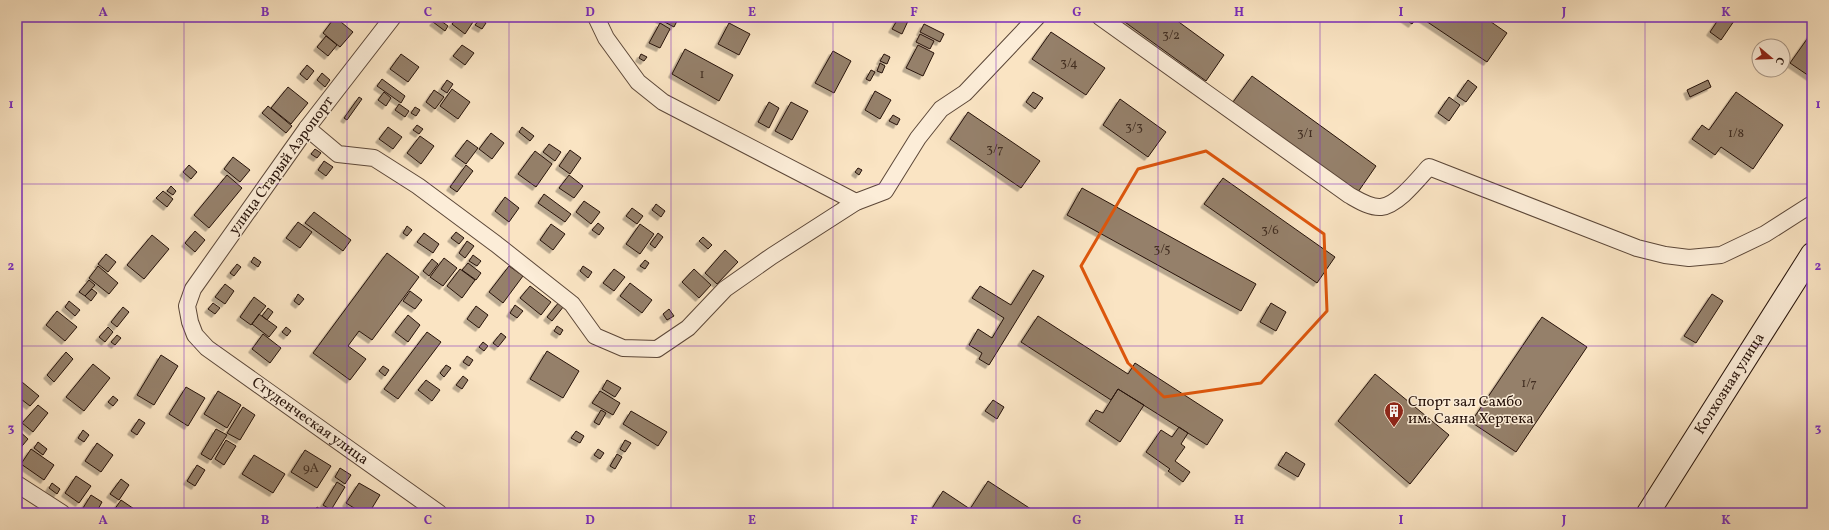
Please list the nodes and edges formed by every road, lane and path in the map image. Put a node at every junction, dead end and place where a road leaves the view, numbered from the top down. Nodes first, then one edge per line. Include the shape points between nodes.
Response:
1 (393, 17) edge
2 (596, 17) edge
3 (1037, 17) edge
4 (1100, 17) edge
5 (308, 128) junction
6 (856, 202) junction
7 (1812, 204) edge
8 (1812, 254) edge
9 (190, 322) joint
10 (17, 484) edge
11 (62, 513) edge
12 (439, 513) edge
13 (1648, 513) edge

1 - 5 street, улица Старый Аэропорт
2 - 6 street via 606,38 638,82 663,102
3 - 6 street via 965,93 940,109 918,138 885,191
4 - 7 street via 1349,195 1365,203 1381,207 1395,201 1429,167 1637,248 1689,258 1721,255 1765,234
5 - 6 street via 338,154 374,158 418,186 572,304 596,336 623,348 657,349 688,328 725,289
5 - 9 street, улица Старый Аэропорт via 193,289 187,306
8 - 13 main road, Колхозная улица
9 - 12 street, Студенческая улица via 195,335 207,348
10 - 11 street

